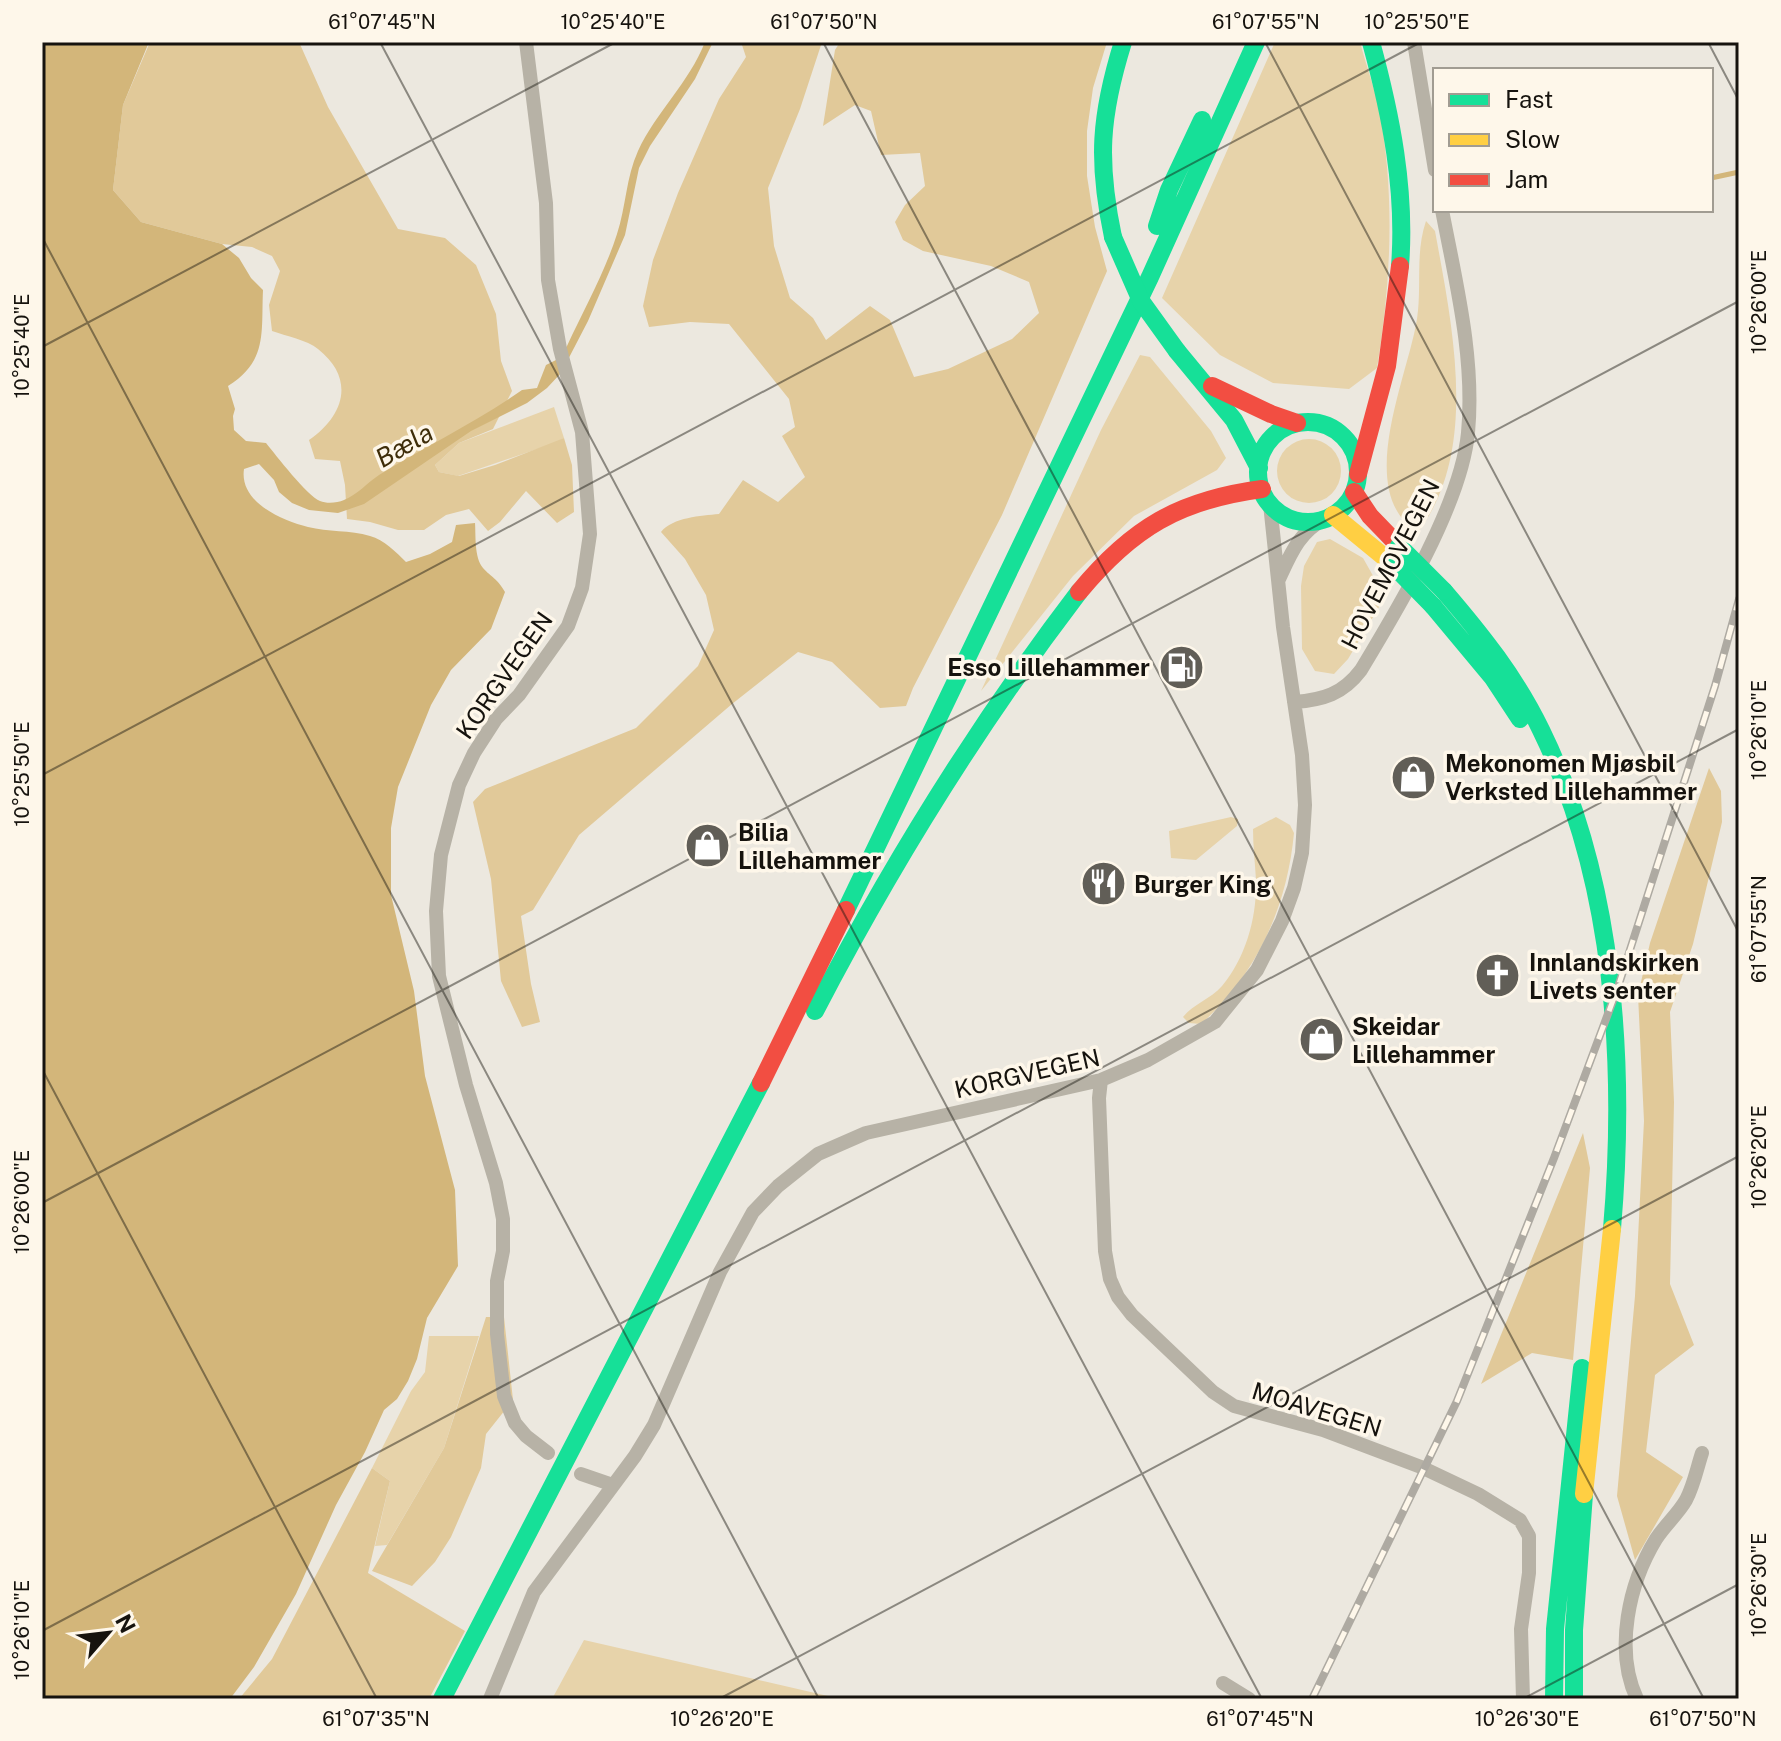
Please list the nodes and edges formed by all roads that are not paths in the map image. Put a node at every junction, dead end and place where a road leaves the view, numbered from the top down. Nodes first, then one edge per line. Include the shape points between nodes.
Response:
1 (526, 42) edge
2 (1123, 42) edge
3 (1238, 42) edge
4 (1256, 42) edge
5 (1371, 42) edge
6 (1414, 42) edge
7 (1433, 158) edge
8 (1442, 212) edge
9 (1150, 277) junction
10 (1206, 383) junction
11 (1297, 423) junction
12 (1259, 468) junction
13 (1356, 483) junction
14 (1266, 496) junction
15 (1329, 517) junction
16 (1394, 554) junction
17 (1279, 580) junction
18 (1438, 599) junction
19 (1294, 702) junction
20 (1101, 1080) junction
21 (689, 1226) junction
22 (548, 1453) dead end
23 (1702, 1453) dead end
24 (581, 1474) dead end
25 (613, 1485) junction
26 (1223, 1683) dead end
27 (442, 1699) edge
28 (490, 1699) edge
29 (1249, 1699) edge
30 (1523, 1699) edge
31 (1554, 1699) edge
32 (1574, 1699) edge
33 (1637, 1699) edge

1 - 22 street, KORGVEGEN via 546,203 548,280 586,461 590,534 582,588 568,626 496,719 459,785 441,855 436,911 439,976 503,1219 497,1334 504,1396 515,1423
2 - 10 main road, bridge via 1101,124 1100,162 1113,237 1141,301
3 - 9 main road via 1169,190 1154,233
4 - 9 main road
5 - 13 main road via 1395,144 1402,236 1396,331
6 - 7 street
8 - 19 street, HOVEMOVEGEN via 1469,377 1463,462 1437,528 1361,670 1329,697
9 - 21 main road via 915,771
10 - 11 main road
10 - 12 main road via 1240,427
11 - 12 main road via 1268,443
11 - 13 main road via 1318,422 1344,437 1355,454
12 - 14 main road
13 - 15 main road via 1343,507
13 - 16 main road
14 - 15 main road via 1282,514 1296,520
14 - 17 street, KORGVEGEN
14 - 21 main road via 1209,497 1152,523 1103,564 1066,610 909,840 731,1171 708,1208
15 - 16 main road
15 - 17 street via 1301,535
16 - 18 main road, bridge
17 - 19 street, KORGVEGEN
18 - 31 main road via 1520,720 1540,760 1571,849 1594,972 1601,1153 1555,1629
18 - 32 main road via 1466,614 1506,668 1554,754 1585,846 1609,970 1616,1153 1580,1543
19 - 20 street, KORGVEGEN via 1305,805 1302,853 1270,946 1215,1022
20 - 25 street, KORGVEGEN via 866,1133 800,1167 753,1212 720,1272 654,1425
20 - 30 street, MOAVEGEN via 1105,1251 1118,1297 1192,1373 1234,1406 1323,1430 1421,1467 1520,1520 1529,1536 1521,1629
21 - 27 main road
23 - 33 street via 1685,1503 1658,1536 1635,1585 1626,1654
24 - 25 street
25 - 28 street, KORGVEGEN via 534,1592
26 - 29 street

